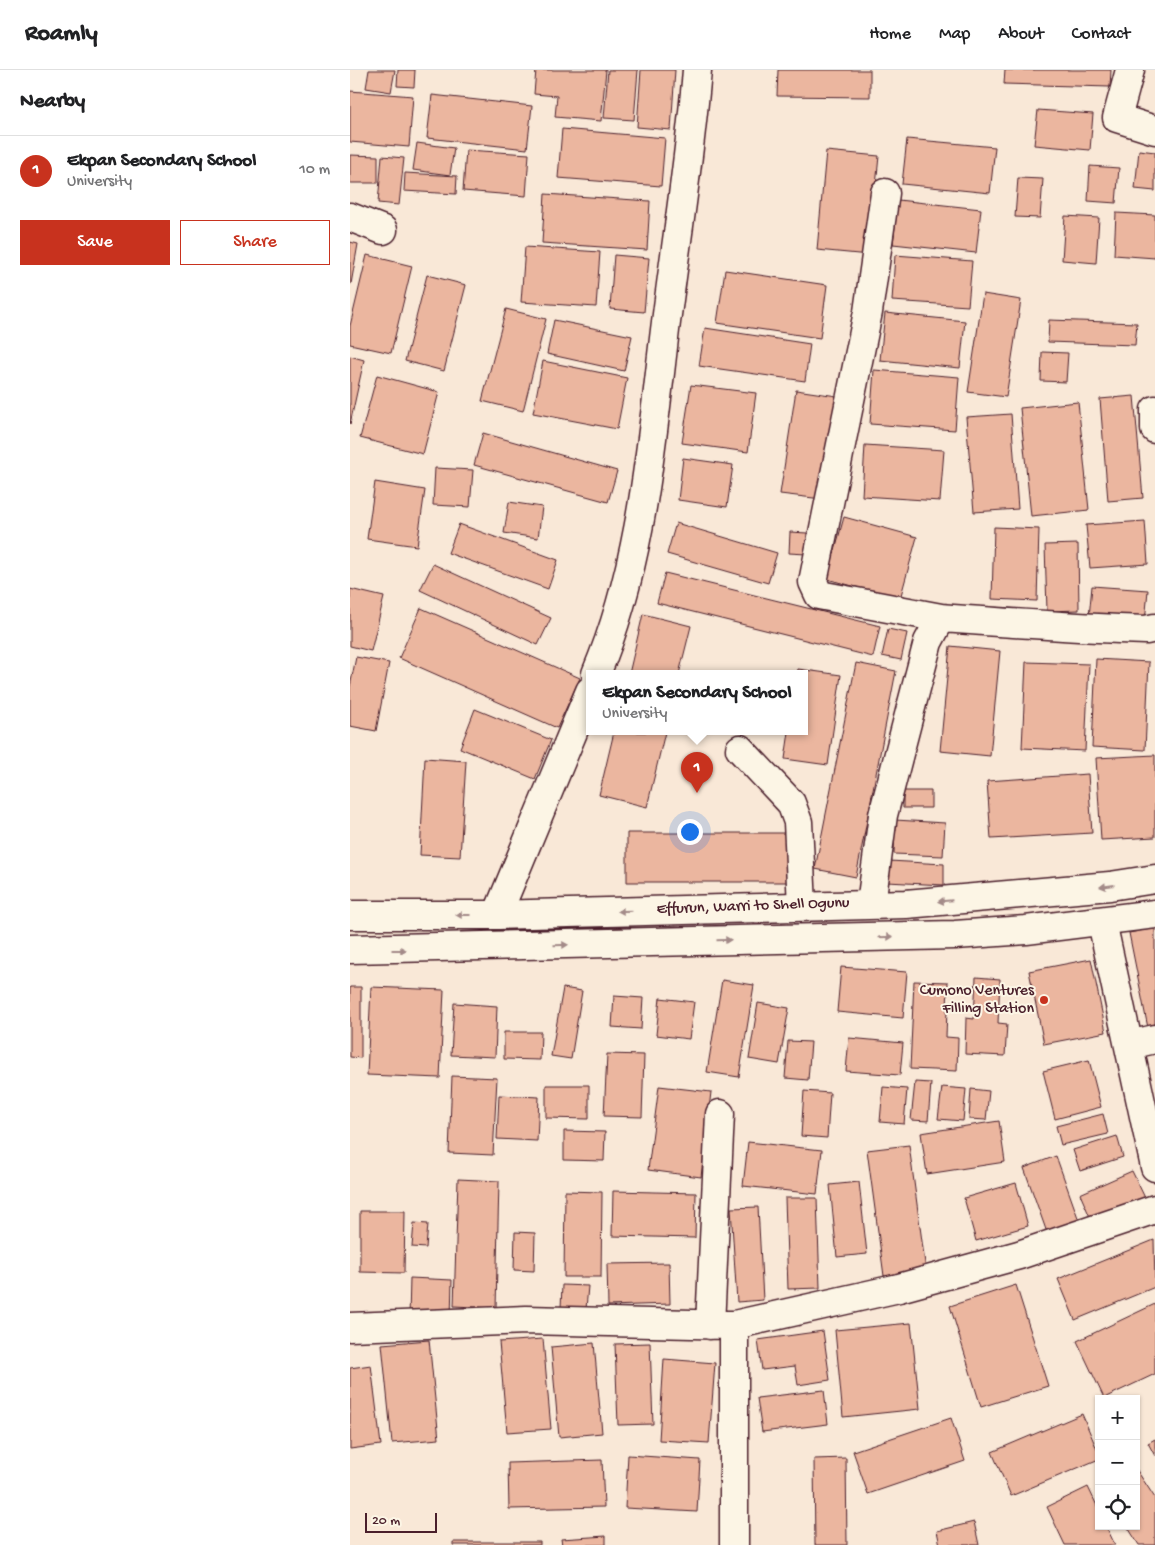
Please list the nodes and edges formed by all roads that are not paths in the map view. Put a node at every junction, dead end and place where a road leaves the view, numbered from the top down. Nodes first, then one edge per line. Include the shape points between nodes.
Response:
1 (697, 70) edge
2 (1130, 70) edge
3 (1155, 130) edge
4 (885, 192) dead end
5 (350, 217) edge
6 (383, 230) dead end
7 (1155, 410) edge
8 (1155, 429) edge
9 (941, 618) junction
10 (1155, 628) edge
11 (598, 670) edge
12 (586, 701) edge
13 (740, 749) dead end
14 (1155, 879) edge
15 (871, 904) junction
16 (802, 906) junction
17 (497, 914) junction
18 (1155, 914) edge
19 (350, 915) edge
20 (1102, 922) junction
21 (350, 949) edge
22 (1142, 1042) edge
23 (720, 1114) dead end
24 (1155, 1167) edge
25 (1155, 1209) edge
26 (722, 1325) junction
27 (350, 1327) edge
28 (734, 1545) edge

1 - 11 street via 636,550
2 - 3 street via 1117,118
4 - 9 street via 868,312 813,582 819,595
5 - 6 street
7 - 8 street
9 - 10 street via 1058,627
9 - 15 street via 928,642 883,816
12 - 17 street
13 - 16 street via 791,803 798,822
14 -> 15 street, Effurun, Warri to Shell Ogunu via 1011,895
15 - 16 street, Effurun, Warri to Shell Ogunu
16 -> 17 street, Effurun, Warri to Shell Ogunu
17 -> 19 street, Effurun, Warri to Shell Ogunu
18 - 20 street, Effurun, Warri to Shell Ogunu
21 -> 20 street, Effurun, Warri to Shell Ogunu via 954,935
20 - 22 street
22 - 24 street
23 - 26 street
25 - 26 street via 1019,1255 899,1288
26 - 27 street via 526,1320
26 - 28 street

